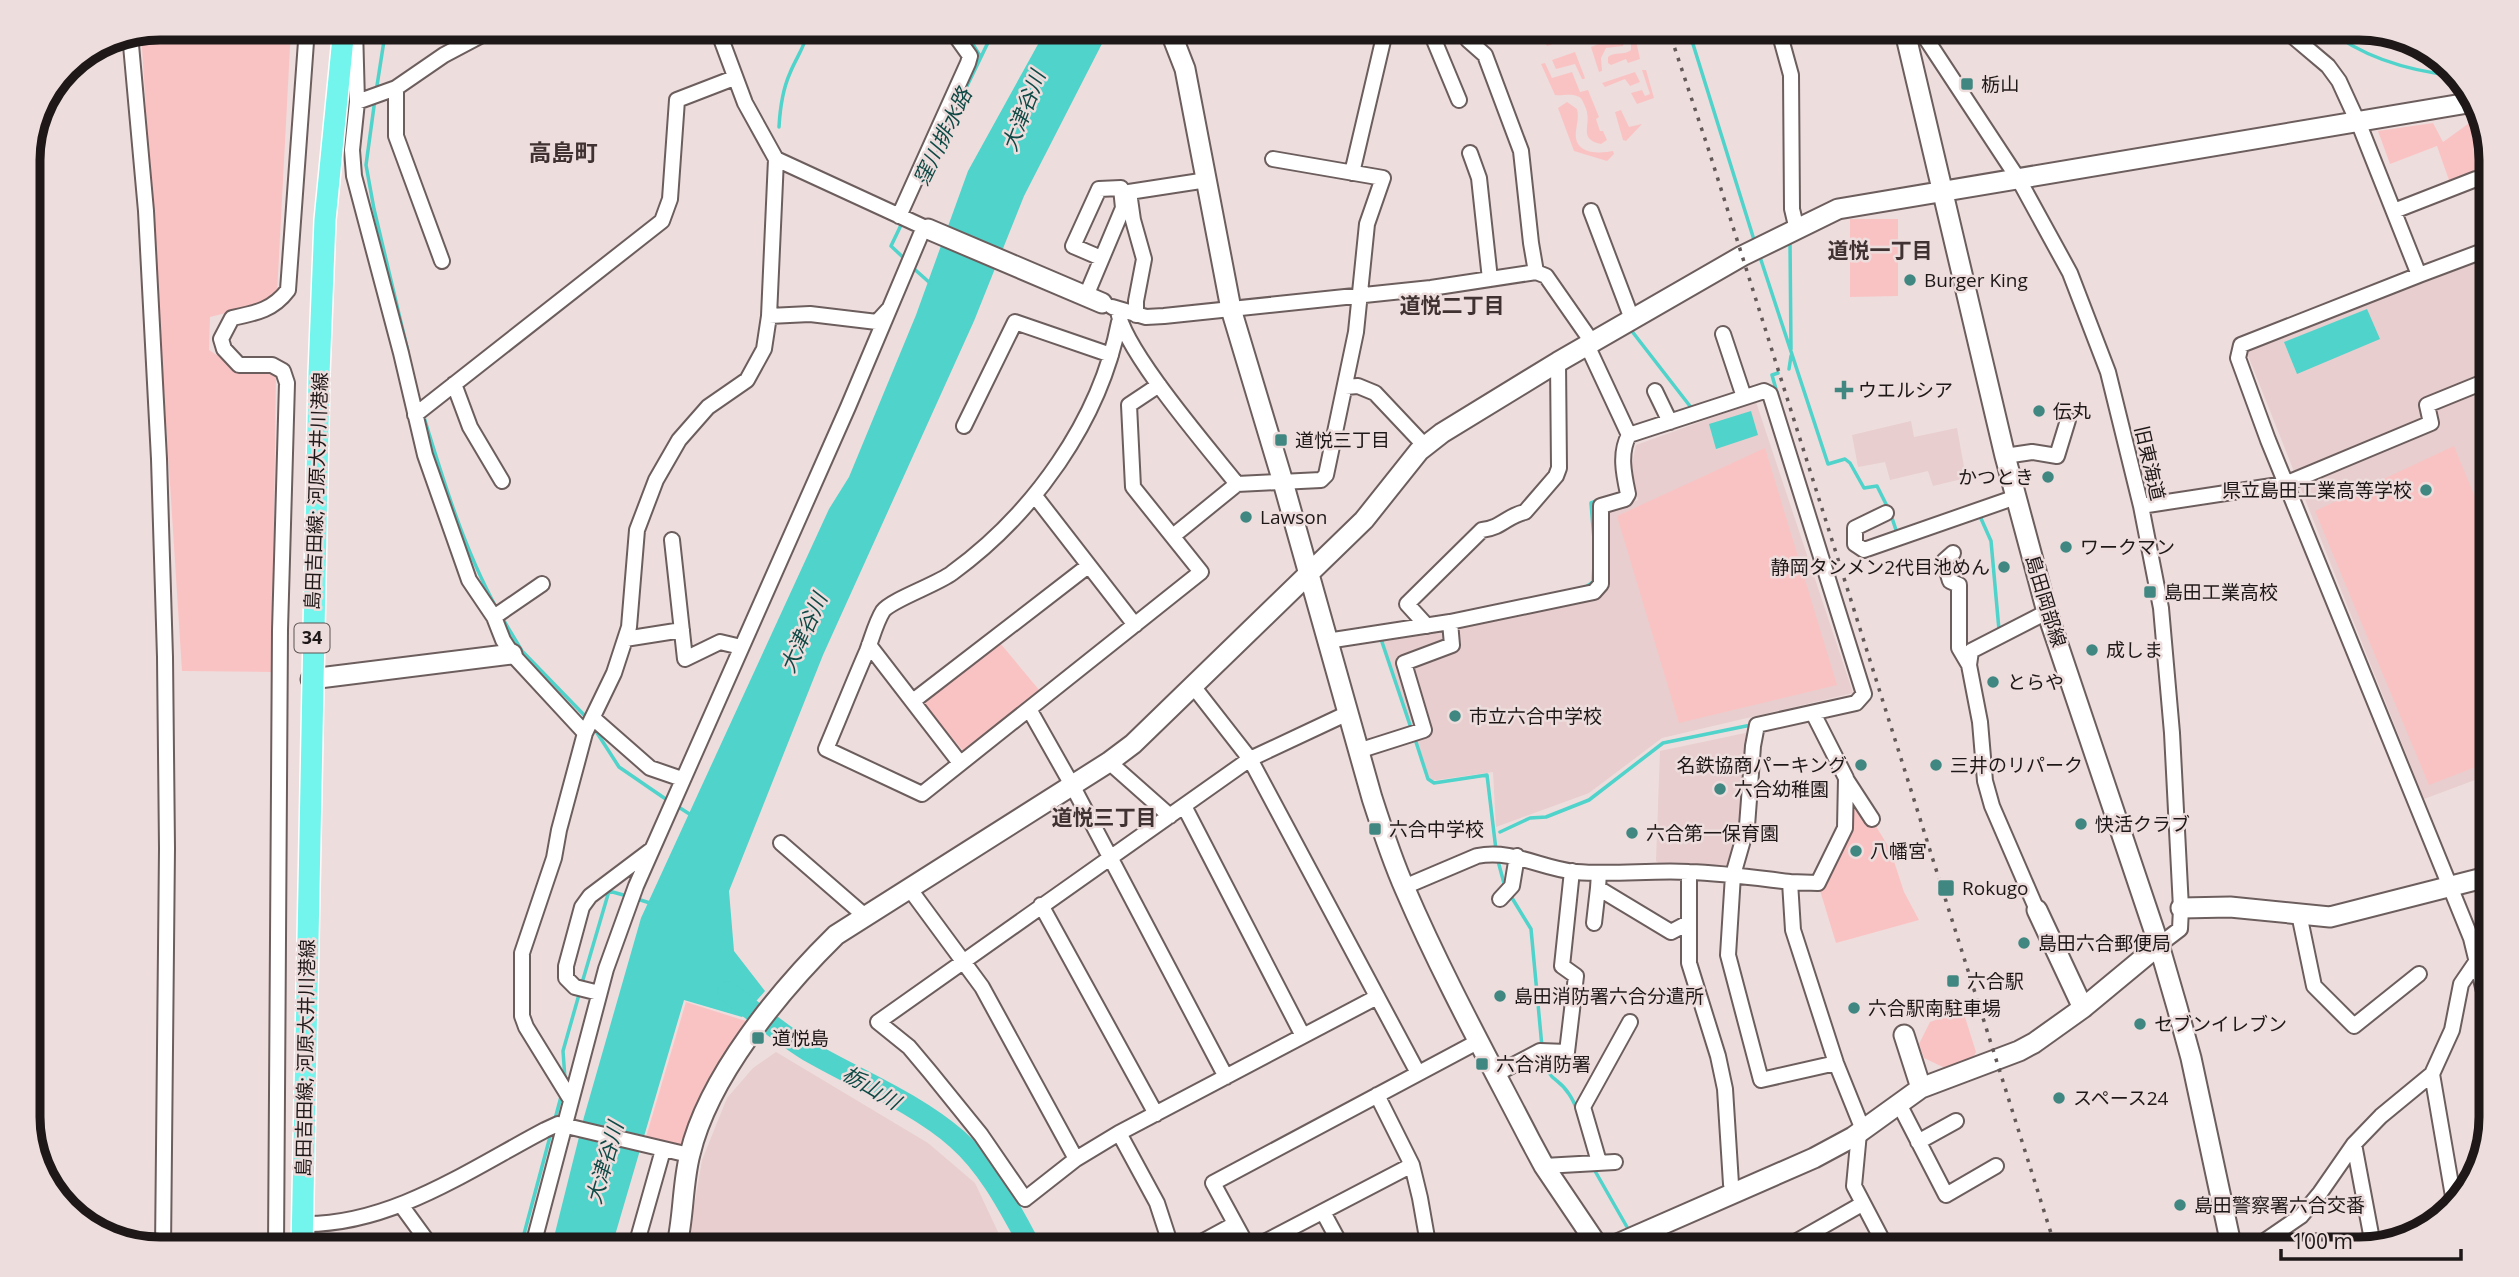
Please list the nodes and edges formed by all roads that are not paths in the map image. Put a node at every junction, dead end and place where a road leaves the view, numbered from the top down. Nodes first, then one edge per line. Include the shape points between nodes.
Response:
1 (306, 40) edge
2 (343, 40) edge
3 (355, 40) edge
4 (472, 40) edge
5 (721, 40) edge
6 (959, 40) edge
7 (1174, 40) edge
8 (1383, 40) edge
9 (1434, 40) edge
10 (1468, 40) edge
11 (1781, 40) edge
12 (1907, 40) edge
13 (1927, 40) edge
14 (2297, 40) edge
15 (131, 45) edge
16 (734, 78) junction
17 (396, 88) junction
18 (1459, 100) dead end
19 (357, 103) junction
20 (2464, 104) edge
21 (2358, 121) junction
22 (1470, 153) dead end
23 (776, 159) junction
24 (1273, 159) dead end
25 (1352, 173) junction
26 (2476, 179) dead end
27 (1207, 180) junction
28 (2018, 180) junction
29 (1942, 193) junction
30 (1591, 211) dead end
31 (2394, 211) junction
32 (899, 216) junction
33 (926, 228) junction
34 (1792, 232) junction
35 (2478, 253) edge
36 (1101, 258) junction
37 (442, 261) dead end
38 (1536, 272) junction
39 (2419, 275) junction
40 (1490, 279) junction
41 (1359, 296) junction
42 (892, 306) junction
43 (1106, 308) junction
44 (1231, 309) junction
45 (1136, 315) junction
46 (769, 316) junction
47 (1632, 319) junction
48 (1723, 334) dead end
49 (1589, 344) junction
50 (1111, 355) junction
51 (1558, 362) junction
52 (454, 384) junction
53 (2478, 384) edge
54 (1159, 385) junction
55 (1345, 387) junction
56 (1655, 391) dead end
57 (1744, 397) junction
58 (415, 415) junction
59 (1668, 419) junction
60 (2068, 420) dead end
61 (964, 426) dead end
62 (1629, 435) junction
63 (1425, 446) junction
64 (2005, 456) junction
65 (502, 481) dead end
66 (1283, 482) junction
67 (1237, 484) junction
68 (2285, 484) junction
69 (1035, 496) junction
70 (2016, 497) junction
71 (2141, 506) junction
72 (1886, 513) dead end
73 (1173, 536) junction
74 (672, 540) dead end
75 (1953, 553) dead end
76 (1088, 566) junction
77 (1310, 575) junction
78 (542, 584) dead end
79 (2047, 612) junction
80 (494, 617) junction
81 (1450, 622) junction
82 (1135, 625) junction
83 (1427, 626) junction
84 (682, 630) junction
85 (625, 639) junction
86 (1327, 641) junction
87 (869, 645) junction
88 (741, 647) junction
89 (512, 654) junction
90 (1969, 665) junction
91 (311, 679) junction
92 (1194, 686) junction
93 (913, 701) junction
94 (1028, 709) junction
95 (1348, 713) junction
96 (1813, 713) junction
97 (593, 718) junction
98 (585, 733) junction
99 (1358, 751) junction
100 (1251, 758) junction
101 (1109, 762) junction
102 (960, 763) junction
103 (1846, 778) junction
104 (682, 779) junction
105 (1072, 785) junction
106 (1184, 806) junction
107 (1170, 816) junction
108 (1872, 819) dead end
109 (781, 844) dead end
110 (652, 849) junction
111 (1517, 856) junction
112 (1109, 857) junction
113 (1572, 872) junction
114 (1689, 872) junction
115 (1733, 875) junction
116 (2479, 879) edge
117 (1598, 881) junction
118 (1790, 882) junction
119 (1404, 887) junction
120 (2451, 887) junction
121 (909, 888) junction
122 (1505, 894) dead end
123 (1041, 905) junction
124 (2181, 908) junction
125 (2037, 910) joint
126 (2299, 914) junction
127 (865, 916) junction
128 (1594, 923) dead end
129 (1688, 923) junction
130 (2159, 945) junction
131 (2479, 959) edge
132 (963, 962) junction
133 (2476, 962) junction
134 (2479, 973) edge
135 (2419, 974) dead end
136 (599, 993) junction
137 (1377, 997) junction
138 (2083, 1008) junction
139 (1630, 1022) dead end
140 (1904, 1035) dead end
141 (1303, 1036) junction
142 (1479, 1041) junction
143 (1836, 1063) junction
144 (1418, 1073) junction
145 (1496, 1074) junction
146 (2432, 1074) junction
147 (1226, 1077) junction
148 (1921, 1088) junction
149 (1377, 1095) junction
150 (571, 1100) junction
151 (1899, 1104) junction
152 (1156, 1114) junction
153 (1956, 1121) dead end
154 (564, 1125) junction
155 (1861, 1132) junction
156 (1119, 1133) junction
157 (1918, 1142) junction
158 (2354, 1144) junction
159 (659, 1149) junction
160 (689, 1155) junction
161 (1076, 1159) junction
162 (1599, 1162) junction
163 (1615, 1162) dead end
164 (1412, 1166) junction
165 (1544, 1166) junction
166 (1996, 1166) dead end
167 (2452, 1192) edge
168 (1734, 1194) junction
169 (1862, 1204) junction
170 (401, 1205) junction
171 (1323, 1212) junction
172 (302, 1224) junction
173 (1235, 1224) junction
174 (2371, 1235) edge
175 (163, 1237) edge
176 (276, 1237) edge
177 (302, 1237) edge
178 (307, 1237) edge
179 (424, 1237) edge
180 (535, 1237) edge
181 (638, 1237) edge
182 (678, 1237) edge
183 (1168, 1237) edge
184 (1211, 1237) edge
185 (1243, 1237) edge
186 (1274, 1237) edge
187 (1337, 1237) edge
188 (1427, 1237) edge
189 (1592, 1237) edge
190 (1653, 1237) edge
191 (1804, 1237) edge
192 (1881, 1237) edge
193 (2229, 1237) edge
194 (2270, 1237) edge

1 - 176 street via 288,290 262,312 232,317 220,339 239,365 272,365 283,371 287,383 280,630
2 - 91 main road, 島田吉田線; 河原大井川港線 / 34 via 325,220
3 - 19 street
4 - 17 street
5 - 16 street
6 - 32 street via 970,56 968,63
7 - 27 street via 1185,69
8 - 25 street
9 - 18 street
10 - 38 street via 1485,55 1521,151
11 - 34 street via 1790,75
12 - 29 street, 島田岡部線
13 - 28 street, 旧東海道
14 - 21 street via 2328,66
15 - 175 street via 146,211 165,657
16 - 23 street
16 - 52 street via 677,100 670,199 662,221
17 - 19 street
17 - 37 street via 396,136
19 - 58 street via 354,176
20 - 21 street
21 - 28 street
21 - 31 street
22 - 40 street via 1479,178
23 - 32 street
23 - 46 street
24 - 25 street
25 - 41 street via 1383,178 1367,224
26 - 31 street
27 - 44 street
27 - 45 street via 1129,192 1144,259
28 - 29 street
28 - 71 street, 旧東海道 via 2070,273 2092,326
29 - 34 street via 1838,209
29 - 64 street, 島田岡部線
30 - 47 street
31 - 39 street
32 - 33 street
33 - 42 street
33 - 43 street
34 - 47 street
35 - 39 street
36 - 36 street via 1123,208 1121,188 1099,189 1073,246
36 - 43 street
38 - 40 street
38 - 49 street via 1546,276
39 - 68 street via 2241,345 2238,358
40 - 41 street
41 - 44 street
41 - 55 street
42 - 46 street via 877,321 810,314
42 - 88 street
43 - 45 street
43 - 50 street
43 - 54 street
44 - 45 street
44 - 66 street
46 - 85 street via 764,349 747,380 708,407 679,440 656,480 637,530
47 - 49 street
48 - 57 street
49 - 51 street
49 - 62 street
50 - 61 street via 1015,322
50 - 69 street via 1083,423
51 - 63 street
51 - 83 street via 1556,476 1525,512 1495,529 1482,530 1407,604
52 - 58 street
52 - 65 street via 470,427
53 - 68 street via 2427,405 2431,423
54 - 67 street
54 - 73 street via 1129,405 1133,487
55 - 63 street via 1358,386 1375,393
55 - 66 street via 1326,475 1321,481
56 - 59 street
57 - 59 street
57 - 96 street via 1764,391 1770,394 1864,694 1856,703
58 - 80 street via 469,580
59 - 62 street
60 - 64 street via 2057,457 2032,452
62 - 81 street via 1622,468 1628,494 1601,506 1598,589
63 - 77 street via 1364,520
64 - 70 street, 島田岡部線
66 - 67 street
66 - 77 street
67 - 73 street
68 - 71 street
68 - 120 street
69 - 76 street
69 - 87 street via 950,575 884,609
70 - 72 street via 1864,550 1855,544 1855,528
70 - 79 street, 島田岡部線
71 - 124 street, 旧東海道 via 2167,666
73 - 82 street via 1202,572
74 - 84 street
75 - 90 street via 1944,561 1950,581 1959,585 1959,648
76 - 82 street
76 - 93 street
77 - 86 street
77 - 92 street
78 - 80 street
79 - 90 street via 1971,651
79 - 130 street, 島田岡部線
80 - 89 street
81 - 83 street
81 - 99 street via 1452,645 1405,663 1424,730
82 - 94 street
83 - 86 street
84 - 85 street
84 - 88 street via 685,659 720,642
85 - 97 street
86 - 95 street
87 - 93 street
87 - 102 street via 826,749 922,794
88 - 104 street
89 - 91 street
89 - 98 street
90 - 125 street via 1985,781
91 - 172 main road, 島田吉田線; 河原大井川港線 / 34
92 - 100 street
92 - 101 street
93 - 102 street
94 - 102 street
94 - 105 street
95 - 99 street
95 - 100 street
96 - 103 street
96 - 115 street via 1757,725 1747,826
97 - 98 street
97 - 104 street via 650,768
98 - 150 street via 554,858 522,953 526,1027
99 - 119 street
100 - 106 street
100 - 137 street
101 - 105 street
101 - 107 street
103 - 108 street
103 - 118 street via 1845,828 1818,884
104 - 110 street
105 - 112 street
105 - 121 street
106 - 107 street
106 - 141 street
107 - 112 street
109 - 127 street
110 - 136 street
110 - 136 street via 582,907 566,978 575,987
111 - 113 street
111 - 119 street via 1477,856
111 - 122 street
112 - 123 street
112 - 147 street
113 - 117 street
113 - 145 street via 1562,965 1576,976 1567,1052 1540,1051
114 - 115 street
114 - 117 street
114 - 129 street
115 - 118 street
115 - 143 street via 1728,955 1761,1080
116 - 120 street
117 - 128 street
117 - 129 street via 1671,932
118 - 143 street via 1793,930
119 - 142 street
120 - 126 street via 2330,917
120 - 133 street
121 - 127 street
121 - 132 street
123 - 132 street
123 - 152 street
124 - 126 street via 2230,906
124 - 130 street, 旧東海道 via 2180,929
125 - 138 street
126 - 135 street via 2314,986 2354,1026
127 - 160 street via 836,935 781,994 709,1098
129 - 168 street via 1689,963 1725,1089
130 - 138 street
130 - 193 street, 島田岡部線 via 2191,1058
131 - 133 street
132 - 161 street via 982,987
132 - 161 street via 878,1022 930,1072 1025,1199
133 - 134 street
133 - 146 street via 2461,984 2452,1030
136 - 150 street
137 - 141 street
137 - 144 street
138 - 148 street via 2019,1051
139 - 162 street via 1583,1107
140 - 148 street
141 - 147 street
142 - 144 street
142 - 145 street
143 - 155 street
144 - 149 street
145 - 165 street
146 - 158 street via 2381,1115
146 - 167 street
147 - 152 street
148 - 151 street
149 - 164 street
149 - 173 street via 1213,1183
150 - 154 street
151 - 155 street
151 - 157 street
152 - 156 street
153 - 157 street
154 - 159 street
154 - 170 street via 544,1129
154 - 180 street
155 - 168 street
155 - 169 street via 1853,1178
156 - 161 street
156 - 183 street via 1157,1203
157 - 166 street via 1945,1195
158 - 174 street
158 - 194 street via 2301,1216
159 - 160 street
159 - 181 street
160 - 182 street
162 - 163 street
162 - 165 street
164 - 171 street
164 - 188 street
165 - 189 street
168 - 190 street
169 - 191 street
169 - 192 street
170 - 172 street via 327,1225
170 - 179 street
171 - 186 street
171 - 187 street
172 - 177 main road, 島田吉田線; 河原大井川港線 / 34
172 - 178 street
173 - 184 street
173 - 185 street

